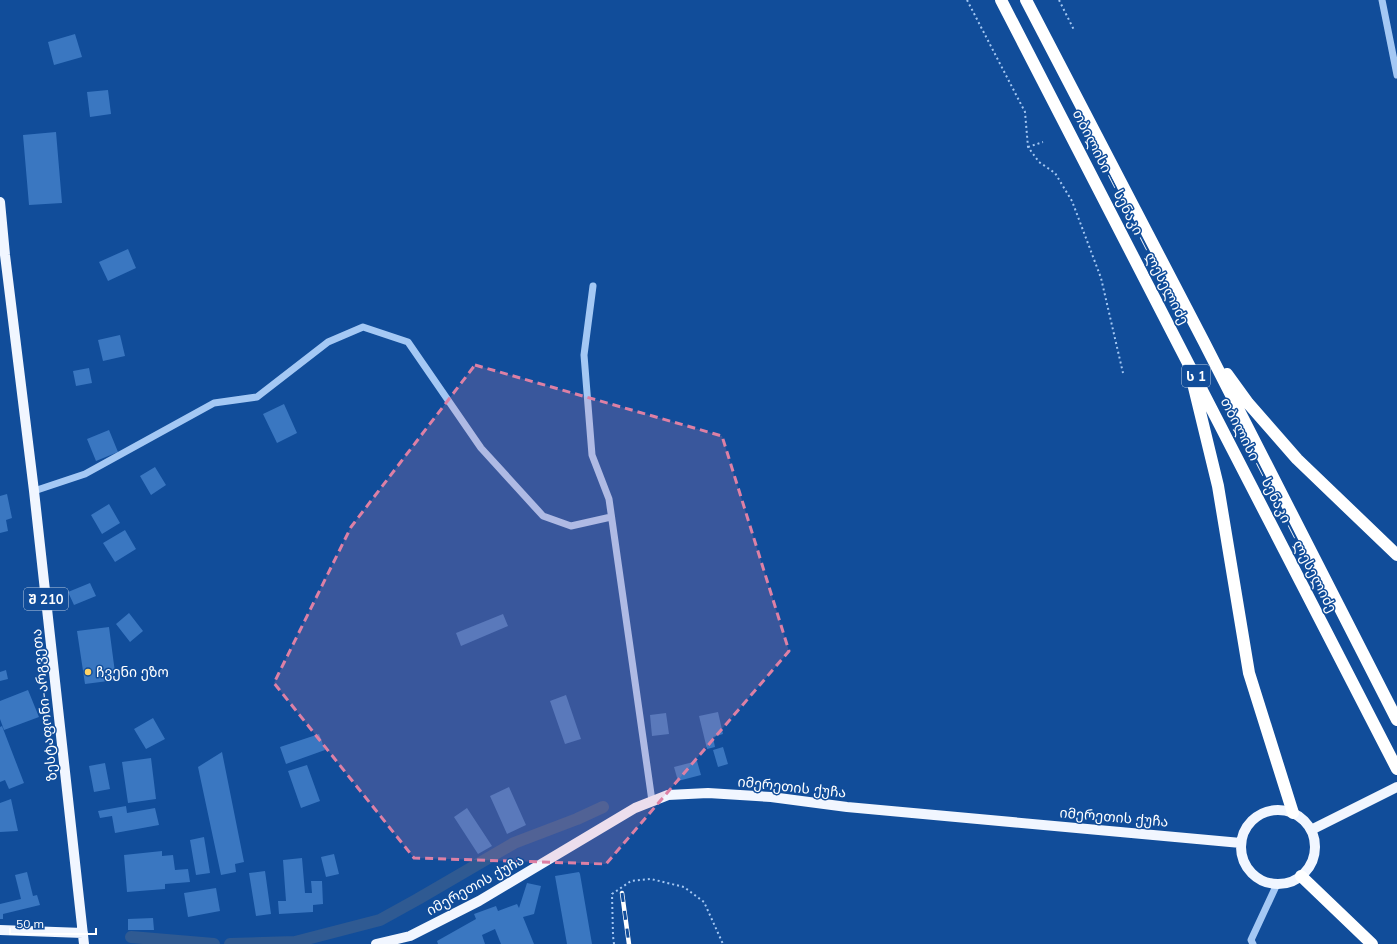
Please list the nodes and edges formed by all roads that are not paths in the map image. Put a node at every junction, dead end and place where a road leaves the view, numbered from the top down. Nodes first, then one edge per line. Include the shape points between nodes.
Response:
1 (1001, 0) edge
2 (1026, 0) edge
3 (1382, 0) edge
4 (1397, 75) edge
5 (0, 202) edge
6 (3, 256) edge
7 (593, 286) dead end
8 (1204, 342) junction
9 (1187, 359) junction
10 (34, 491) junction
11 (611, 517) junction
12 (1397, 555) edge
13 (1397, 720) edge
14 (1397, 769) edge
15 (1397, 787) edge
16 (652, 802) junction
17 (1293, 813) junction
18 (1311, 830) junction
19 (1241, 843) junction
20 (1301, 876) junction
21 (1277, 884) junction
22 (0, 930) edge
23 (83, 933) junction
24 (84, 944) edge
25 (376, 944) edge
26 (1253, 944) edge
27 (1372, 944) edge

1 - 9 highway, თბილისი — სენაკი — ლესელიძე / ს 1
2 - 8 highway, თბილისი — სენაკი — ლესელიძე / ს 1
3 - 4 street
5 - 6 main road, ზესტაფონი-არგვეთა / შ 210
6 - 10 main road, ზესტაფონი-არგვეთა / შ 210
7 - 11 street via 584,355 592,455 609,499
8 - 12 highway via 1248,403 1297,459
8 - 13 highway, თბილისი — სენაკი — ლესელიძე / ს 1
9 - 14 highway, თბილისი — სენაკი — ლესელიძე / ს 1
9 - 17 highway via 1218,486 1249,673
10 - 11 street via 85,474 214,403 257,397 328,342 363,327 408,342 481,448 543,516 571,526
10 - 23 main road, ზესტაფონი-არგვეთა / შ 210
11 - 16 street
15 - 18 main road
16 - 19 main road, იმერეთის ქუჩა via 668,795 708,792
16 - 25 main road, იმერეთის ქუჩა via 635,808 479,901 410,936
17 - 18 main road via 1304,820
17 - 19 main road via 1270,810 1259,815 1250,822
18 - 20 main road via 1315,842 1315,855 1310,867
19 - 21 main road via 1246,866 1253,875
20 - 21 main road via 1290,882
20 - 27 highway
21 - 26 street via 1251,940
22 - 23 main road
23 - 24 main road, ზესტაფონი-არგვეთა / შ 210

